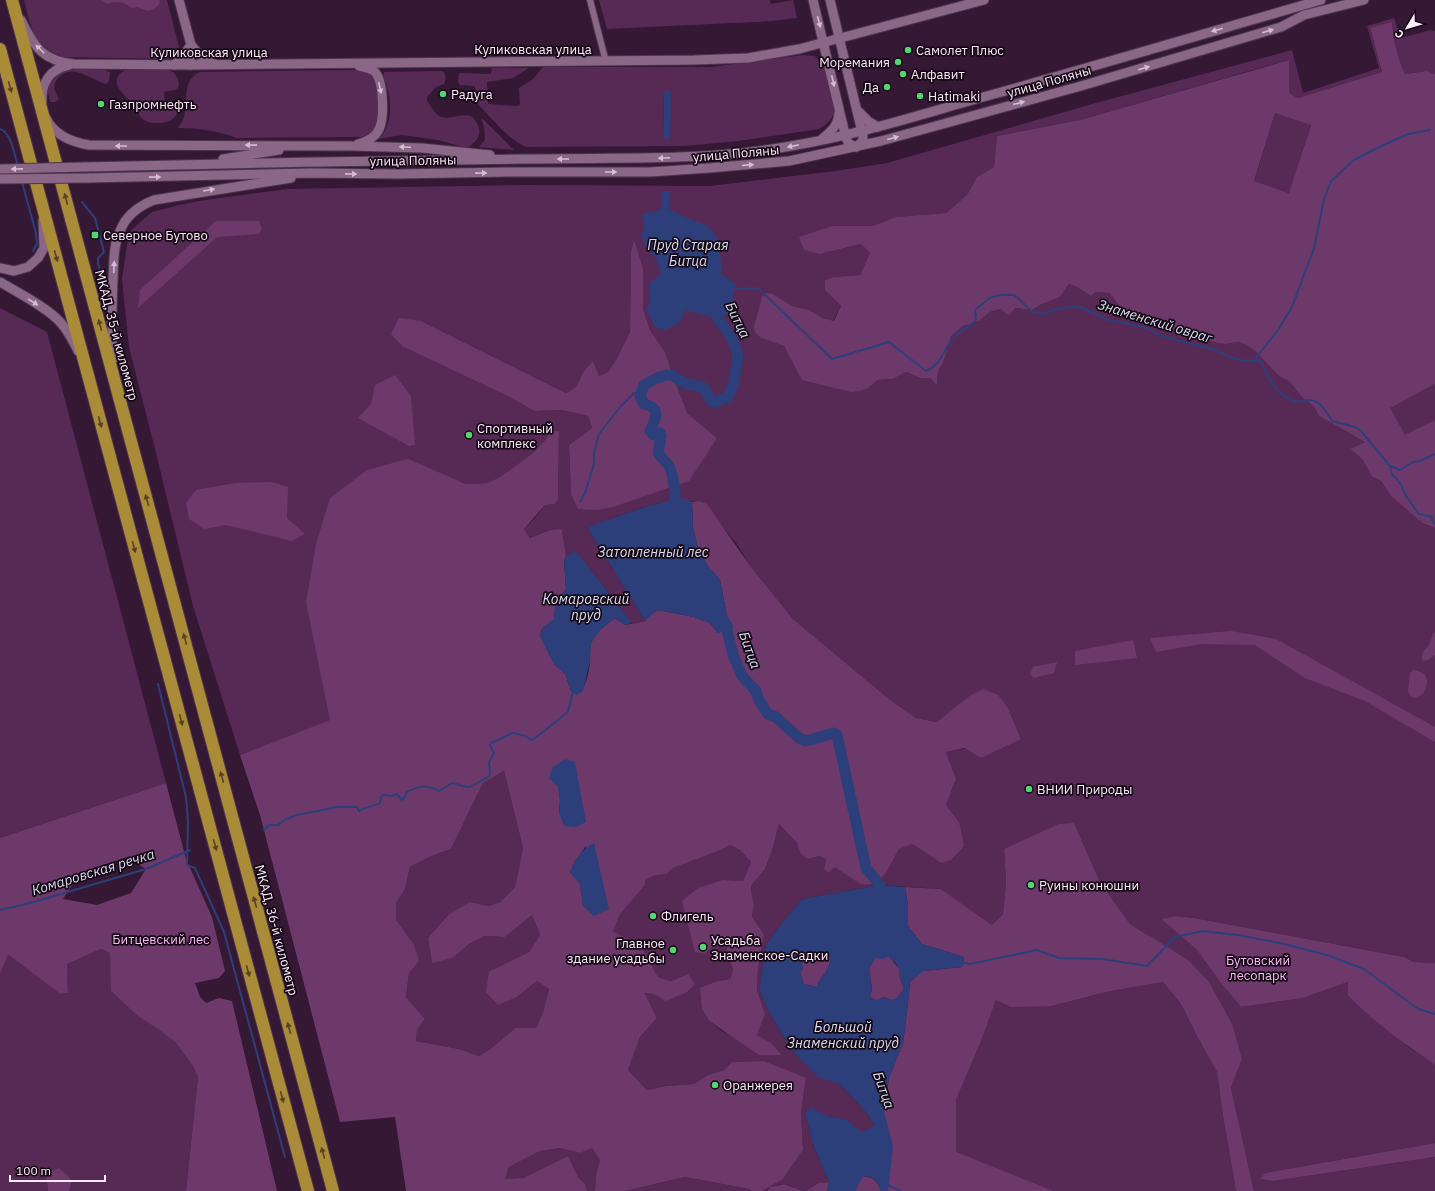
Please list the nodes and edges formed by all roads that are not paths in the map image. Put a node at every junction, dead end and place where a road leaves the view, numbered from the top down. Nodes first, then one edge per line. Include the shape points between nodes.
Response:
1 (13, 0) edge
2 (179, 0) edge
3 (590, 0) edge
4 (813, 0) edge
5 (830, 0) edge
6 (984, 0) edge
7 (1321, 0) edge
8 (1364, 0) edge
9 (840, 39) junction
10 (824, 43) junction
11 (191, 45) junction
12 (0, 49) edge
13 (606, 62) junction
14 (74, 64) junction
15 (354, 64) junction
16 (174, 65) junction
17 (190, 65) junction
18 (216, 65) junction
19 (856, 109) junction
20 (839, 110) junction
21 (43, 112) junction
22 (878, 127) junction
23 (862, 131) junction
24 (845, 135) junction
25 (820, 140) junction
26 (304, 146) junction
27 (351, 146) junction
28 (856, 147) junction
29 (527, 159) junction
30 (193, 164) junction
31 (0, 169) edge
32 (312, 174) junction
33 (0, 179) edge
34 (42, 205) junction
35 (0, 268) edge
36 (0, 282) edge
37 (90, 384) junction
38 (118, 390) junction
39 (195, 676) joint
40 (308, 1191) edge
41 (333, 1191) edge

14 -> 1 main road via 52,60 43,53 27,33
1 - 21 highway, МКАД, 35-й километр
2 - 11 main road
3 - 13 street
4 -> 10 main road
5 - 9 main road
6 - 9 main road, Куликовская улица
7 -> 22 main road, улица Поляны
28 -> 8 main road, улица Поляны via 1081,86 1281,27 1304,15
9 - 10 main road, Куликовская улица
9 - 19 main road
10 - 13 main road, Куликовская улица via 748,58
10 -> 20 main road
11 - 16 main road
11 - 17 main road
11 - 18 main road via 202,58
12 -> 34 highway
13 - 15 main road, Куликовская улица
14 - 16 main road, Куликовская улица
14 - 21 main road via 55,70 45,81 42,94
15 - 18 main road, Куликовская улица
15 -> 27 main road via 374,71 377,76 382,92 382,114 381,124 374,137
16 - 17 main road, Куликовская улица
17 - 18 main road, Куликовская улица
19 - 22 main road
19 - 23 main road
20 - 24 main road
20 - 25 main road via 834,128
26 -> 21 main road via 89,145 68,140 58,133 49,124
38 -> 21 highway, МКАД, 35-й километр
22 - 23 main road, улица Поляны
23 - 24 main road, улица Поляны
23 - 28 main road via 863,141
24 - 25 main road, улица Поляны
24 - 28 main road via 849,144
25 -> 29 main road, улица Поляны via 790,147 723,155
26 - 27 main road
26 - 30 main road
29 -> 27 main road via 422,148
32 -> 28 main road, улица Поляны via 650,172 789,161
29 - 30 main road, улица Поляны
30 -> 31 main road, улица Поляны, bridge
33 -> 32 main road, улица Поляны, bridge
38 -> 32 main road via 111,339 114,251 120,230 131,214 145,203 154,200
34 - 35 main road via 44,248 38,258 28,267 14,270
34 -> 37 highway
36 -> 37 main road via 59,321 79,354
37 -> 40 highway
39 -> 38 highway, МКАД, 35-й километр
41 -> 39 highway, МКАД, 36-й километр

